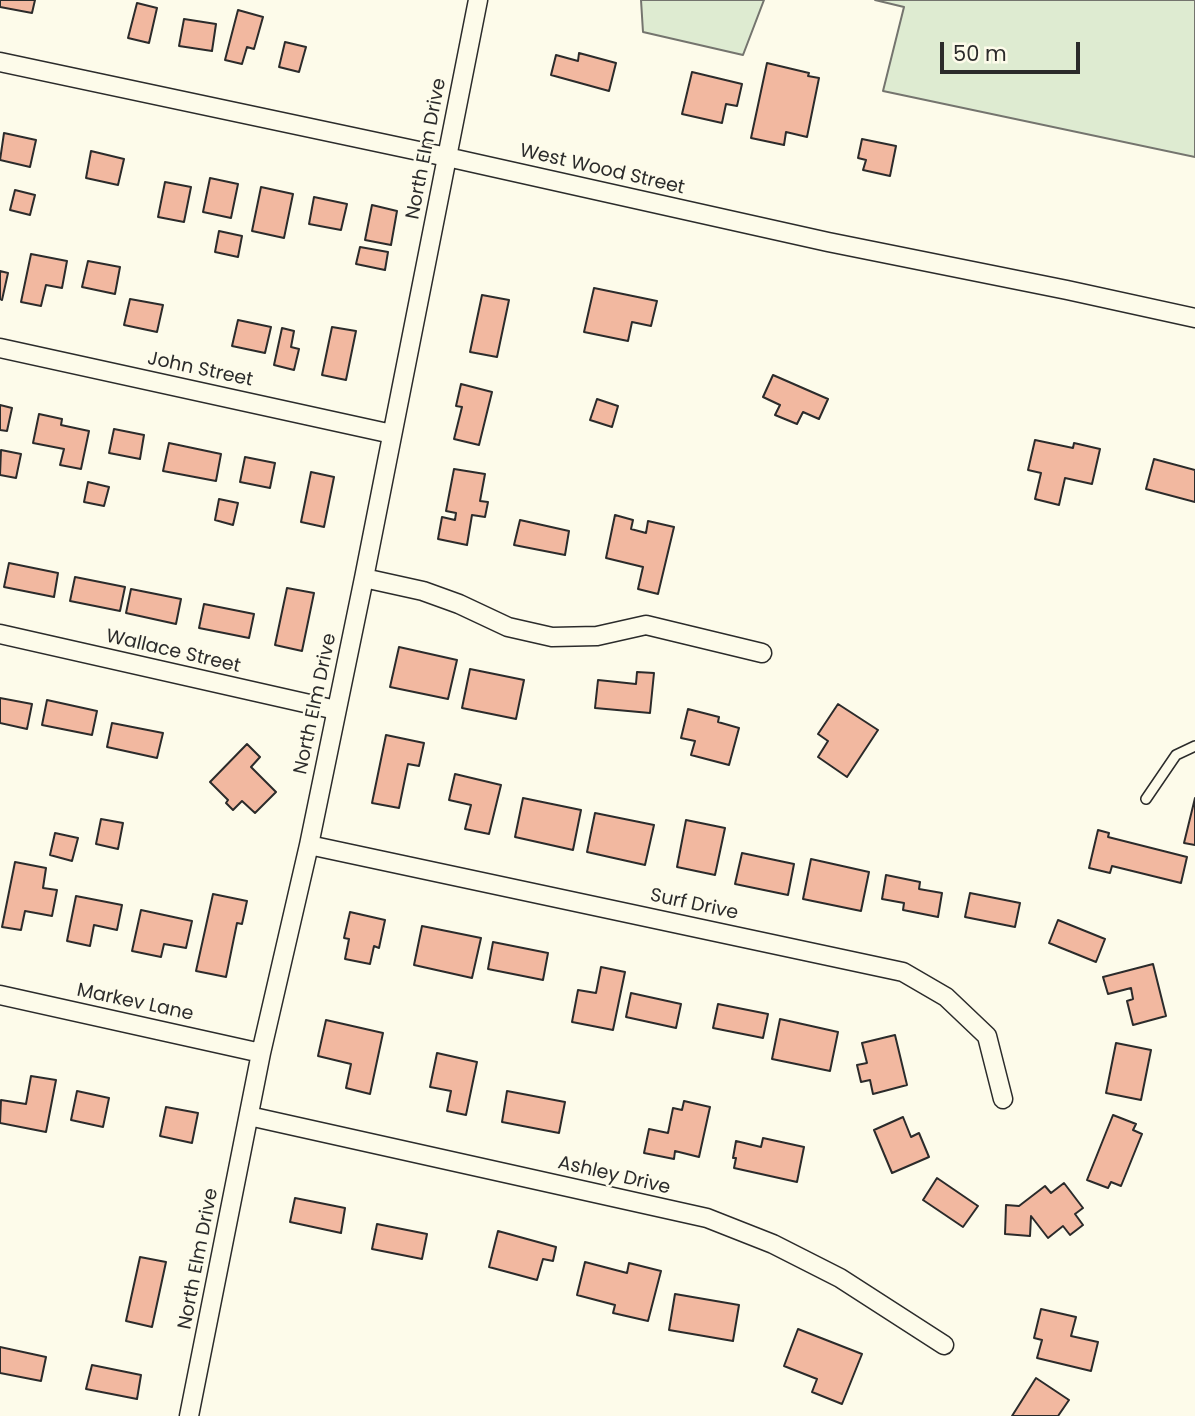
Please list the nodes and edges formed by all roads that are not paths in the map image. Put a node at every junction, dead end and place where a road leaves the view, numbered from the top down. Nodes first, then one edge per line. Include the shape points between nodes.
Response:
1 (478, 0) edge
2 (0, 62) edge
3 (447, 157) junction
4 (1195, 318) edge
5 (0, 348) edge
6 (392, 433) junction
7 (364, 578) junction
8 (0, 634) edge
9 (762, 653) dead end
10 (336, 710) junction
11 (1195, 746) edge
12 (1146, 799) dead end
13 (309, 845) junction
14 (0, 995) edge
15 (261, 1052) junction
16 (1003, 1099) dead end
17 (248, 1116) junction
18 (944, 1345) dead end
19 (189, 1416) edge

1 - 3 street, North Elm Drive
2 - 3 street, West Wood Street
3 - 4 street, West Wood Street
3 - 6 street, North Elm Drive
5 - 6 street, John Street
6 - 7 street, North Elm Drive
7 - 9 street via 423,590 508,627 552,637 597,636 646,625
7 - 10 street, North Elm Drive
8 - 10 street, Wallace Street
10 - 13 street, North Elm Drive
11 - 12 lane via 1176,755
13 - 15 street, North Elm Drive
13 - 16 street, Surf Drive via 903,971 946,997 987,1036
14 - 15 street, Markev Lane
15 - 17 street, North Elm Drive
17 - 18 street, Ashley Drive via 707,1218 840,1278
17 - 19 street, North Elm Drive

